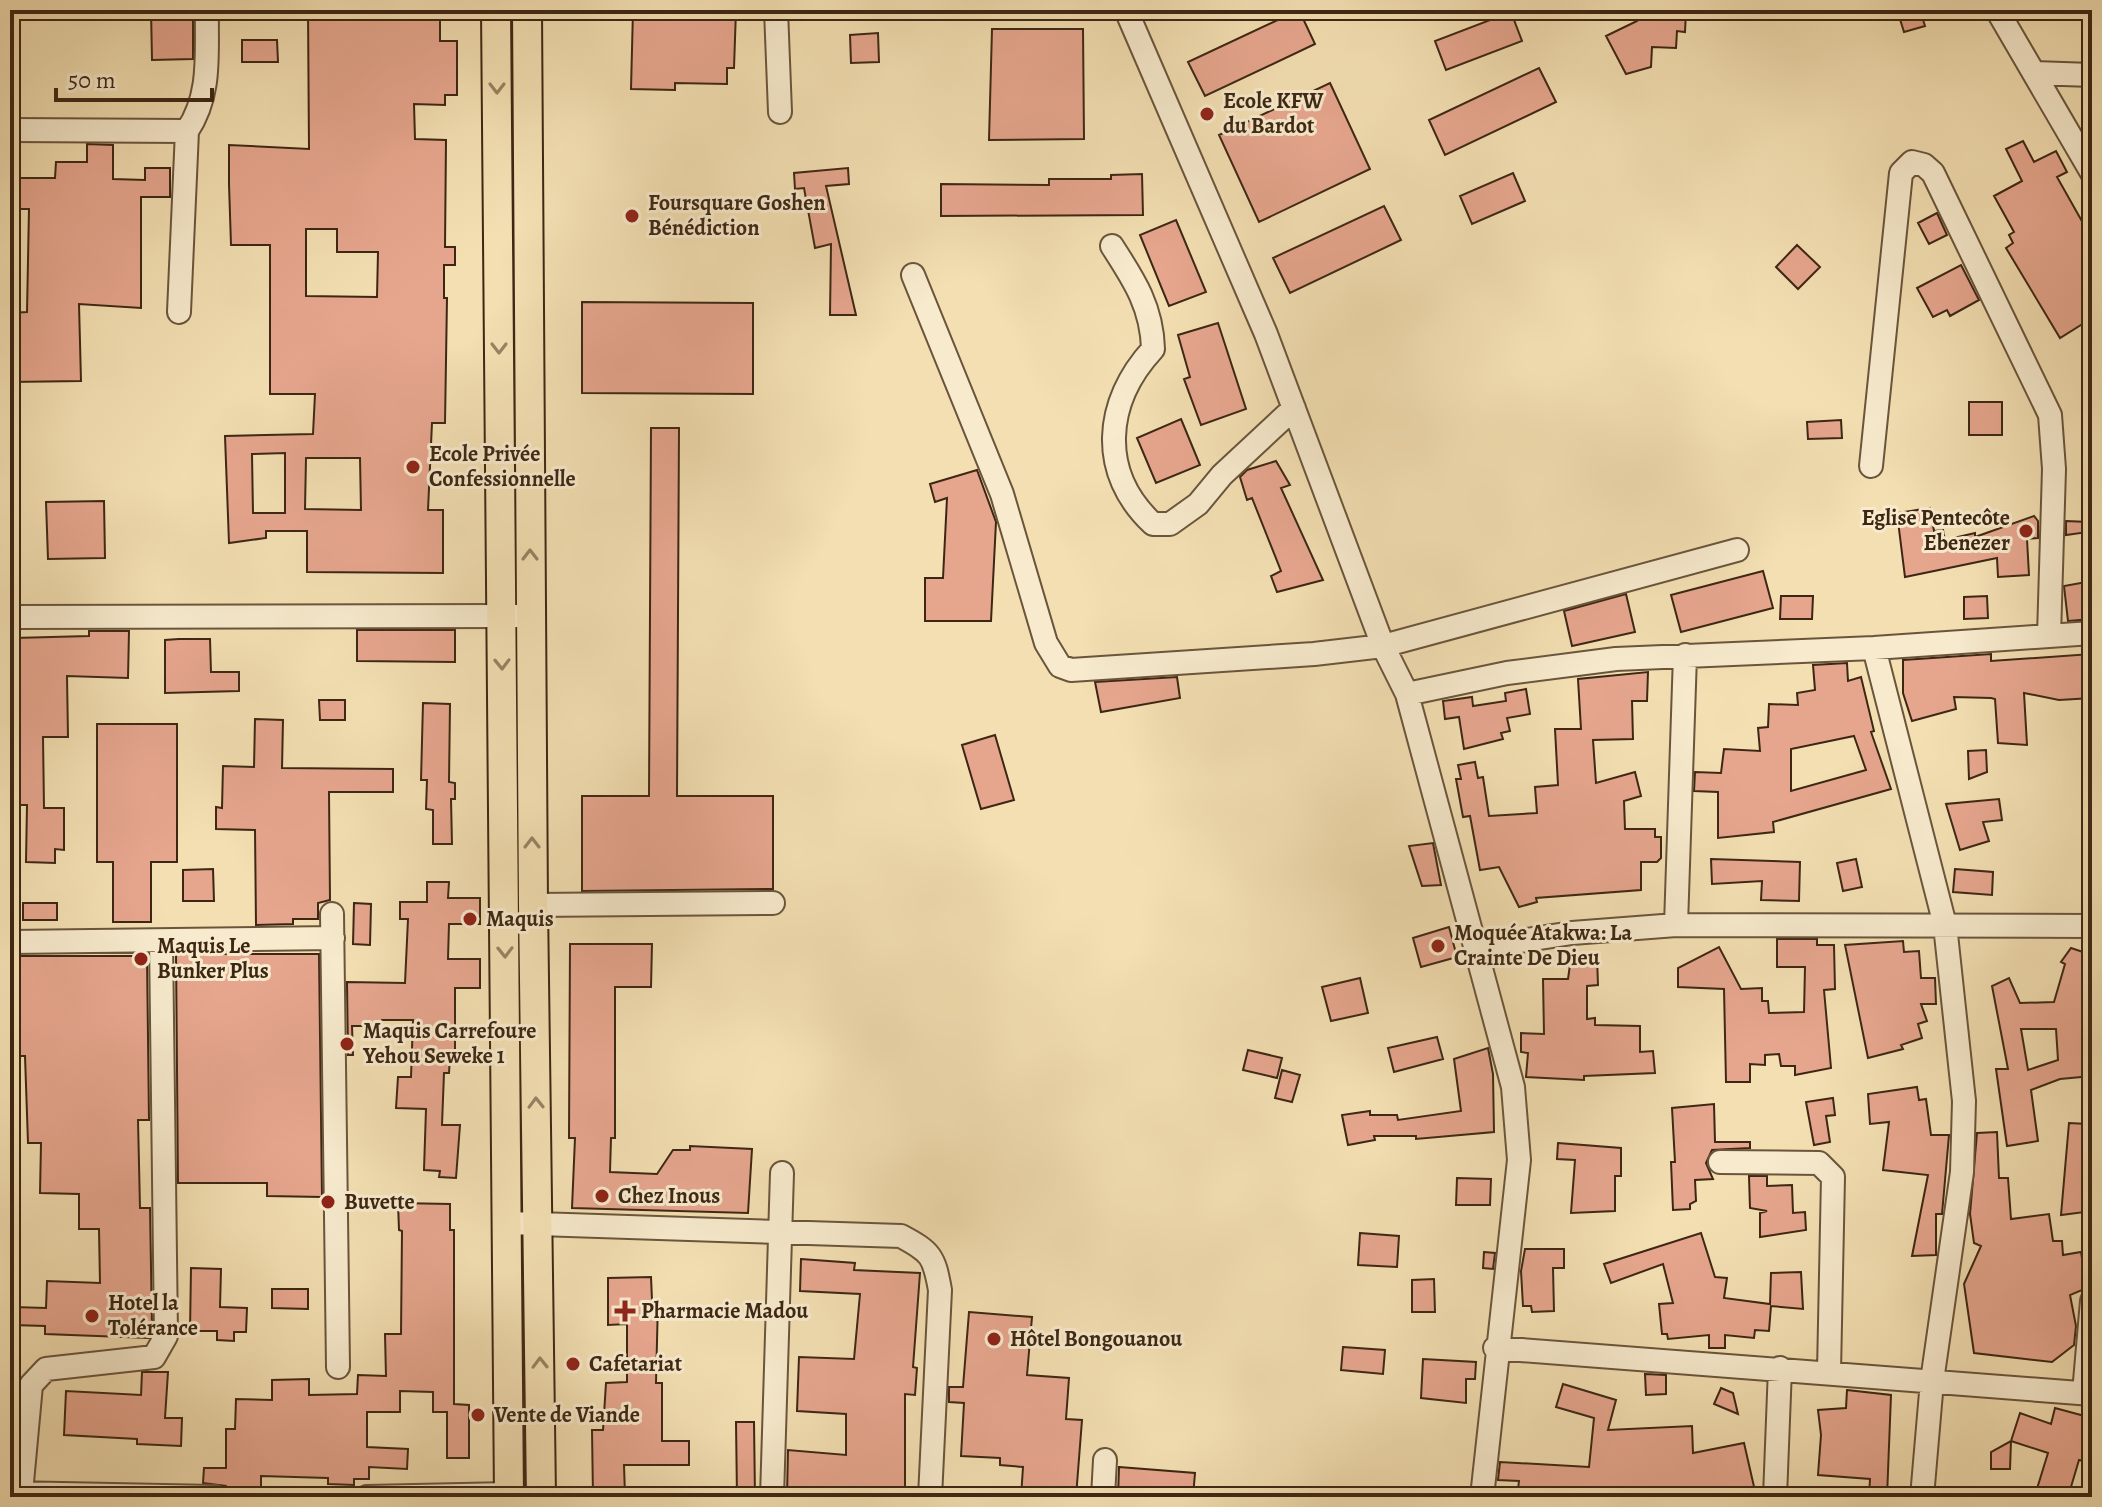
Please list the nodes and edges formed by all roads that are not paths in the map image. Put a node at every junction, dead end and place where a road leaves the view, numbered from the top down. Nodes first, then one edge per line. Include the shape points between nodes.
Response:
1 (207, 10) edge
2 (496, 10) edge
3 (527, 10) edge
4 (776, 10) edge
5 (1126, 10) edge
6 (1997, 10) edge
7 (2034, 73) junction
8 (2092, 75) edge
9 (780, 112) dead end
10 (10, 130) edge
11 (187, 131) junction
12 (2092, 173) edge
13 (1112, 246) dead end
14 (913, 275) dead end
15 (179, 312) dead end
16 (1294, 408) junction
17 (1871, 466) dead end
18 (1737, 550) dead end
19 (501, 616) junction
20 (530, 616) junction
21 (10, 617) edge
22 (2092, 633) edge
23 (2049, 636) junction
24 (1383, 646) junction
25 (1874, 648) junction
26 (1685, 655) junction
27 (1407, 694) junction
28 (773, 903) dead end
29 (533, 905) junction
30 (332, 914) dead end
31 (1676, 925) junction
32 (1945, 925) junction
33 (2092, 926) edge
34 (333, 938) junction
35 (161, 941) junction
36 (10, 942) edge
37 (1475, 948) junction
38 (1720, 1162) dead end
39 (782, 1173) dead end
40 (507, 1223) junction
41 (539, 1224) junction
42 (778, 1232) junction
43 (2092, 1301) edge
44 (1495, 1348) junction
45 (338, 1367) dead end
46 (1780, 1368) junction
47 (1829, 1372) junction
48 (1932, 1381) junction
49 (2088, 1394) edge
50 (1105, 1460) dead end
51 (16, 1493) edge
52 (509, 1495) edge
53 (215, 1497) edge
54 (367, 1497) edge
55 (541, 1497) edge
56 (772, 1497) edge
57 (930, 1497) edge
58 (1103, 1497) edge
59 (1482, 1497) edge
60 (1775, 1497) edge
61 (1922, 1497) edge

1 - 11 street via 205,92
2 -> 19 main road
20 -> 3 main road
4 - 9 street
5 - 16 street
6 - 7 street
7 - 8 street
7 - 12 street
10 - 11 street
11 - 15 street
13 - 16 street via 1142,292 1152,323 1153,349 1115,411 1114,461 1135,508 1153,524 1170,524 1198,504
14 - 24 street via 1002,494 1046,643 1060,666 1086,672
16 - 24 street
17 - 23 street via 1901,173 1912,162 1933,173 2050,415 2054,469
18 - 24 street
19 - 20 street
19 - 21 street
19 -> 40 main road
29 -> 20 main road
22 - 23 street
23 - 25 street
24 - 27 street
25 - 26 street
25 - 32 street
26 - 27 street via 1507,673
26 - 31 street
27 - 37 street
28 - 29 street
41 -> 29 main road
30 - 34 street
31 - 32 street
31 - 37 street
32 - 33 street
32 - 48 street via 1963,1074 1963,1142
34 - 35 street
34 - 45 street
35 - 36 street
35 - 51 street via 166,1336 154,1357 46,1369 31,1385
37 - 44 street via 1513,1087 1519,1160
38 - 47 street via 1819,1163 1833,1177
39 - 42 street
40 - 41 street
40 - 52 main road
41 - 42 street
55 -> 41 main road
42 - 56 street
42 - 57 street via 901,1236 927,1250 940,1290
43 - 49 street
44 - 46 street
44 - 59 street
46 - 47 street
46 - 60 street
47 - 48 street
48 - 49 street
48 - 61 street
50 - 58 street
51 - 53 street
52 - 54 street

